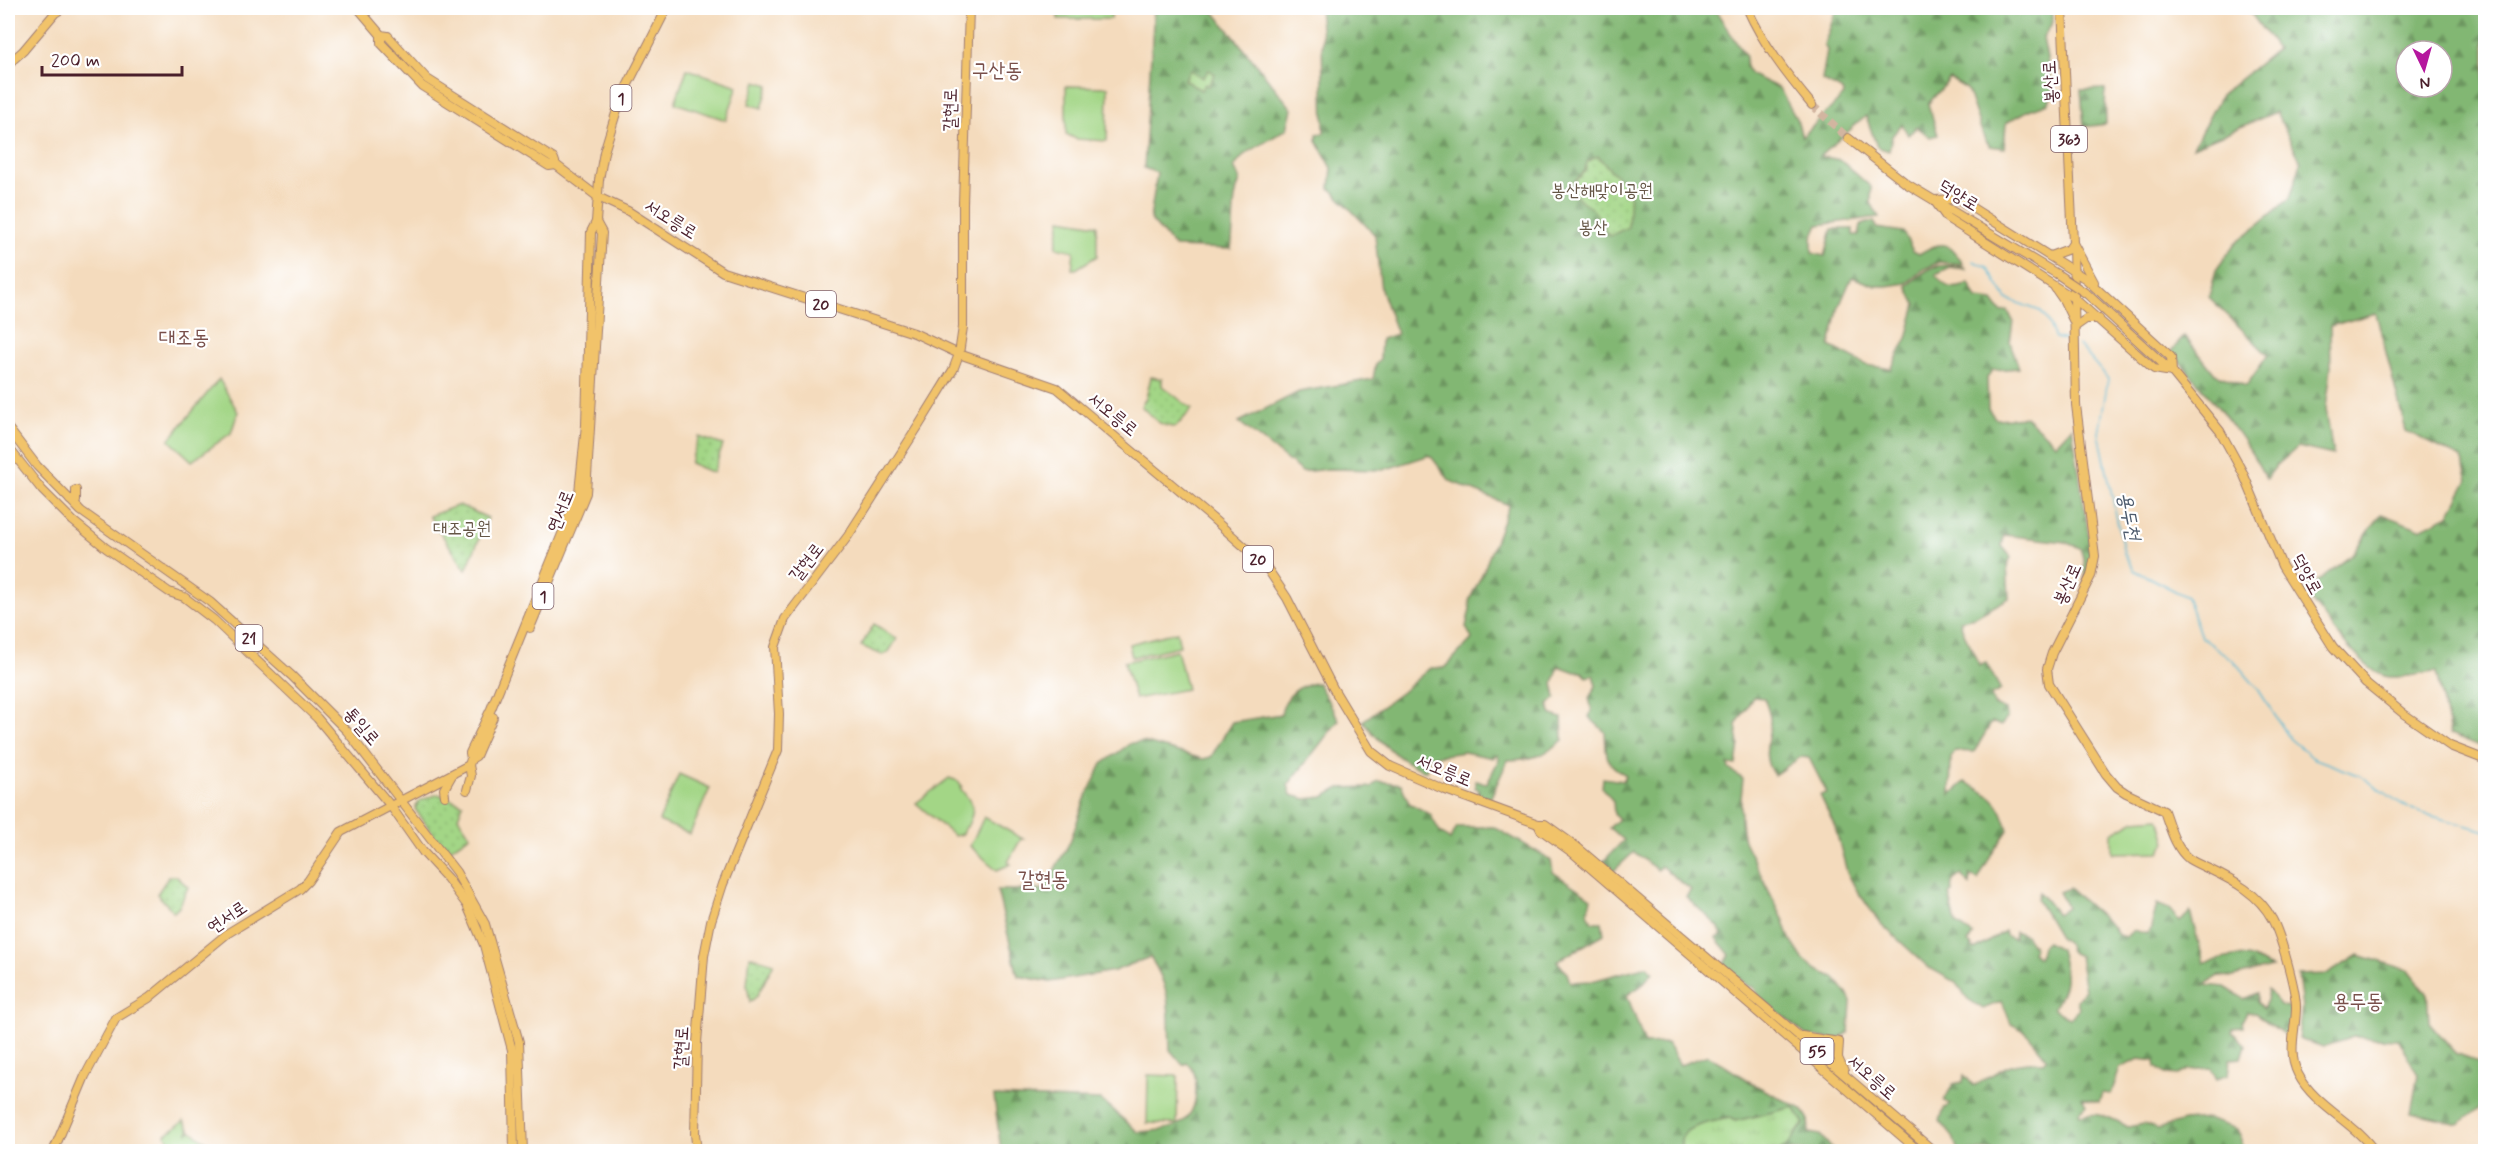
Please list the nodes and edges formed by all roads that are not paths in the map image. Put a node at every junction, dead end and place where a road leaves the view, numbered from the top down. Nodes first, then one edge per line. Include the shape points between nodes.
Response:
1 (63, 8) edge
2 (358, 8) edge
3 (667, 8) edge
4 (969, 8) edge
5 (1748, 8) edge
6 (2062, 8) edge
7 (8, 64) edge
8 (1812, 105) tunnel mouth
9 (1848, 138) tunnel mouth
10 (598, 197) junction
11 (1934, 200) junction
12 (2073, 243) junction
13 (2050, 256) junction
14 (2074, 271) junction
15 (2048, 282) junction
16 (2098, 288) junction
17 (2075, 299) junction
18 (2099, 318) junction
19 (2076, 330) junction
20 (959, 354) junction
21 (2172, 372) junction
22 (8, 428) edge
23 (8, 447) edge
24 (76, 490) dead end
25 (69, 500) junction
26 (2486, 760) edge
27 (470, 762) junction
28 (453, 774) junction
29 (467, 790) dead end
30 (446, 796) dead end
31 (400, 800) junction
32 (390, 805) junction
33 (1693, 953) junction
34 (1796, 1033) junction
35 (1850, 1079) junction
36 (53, 1152) edge
37 (514, 1152) edge
38 (523, 1152) edge
39 (697, 1152) edge
40 (1920, 1152) edge
41 (1935, 1152) edge
42 (2375, 1152) edge

1 - 7 main road
2 - 10 main road, 서오릉로 / 20 via 432,83 554,159 556,165
3 - 10 main road, 연서로 / 1 via 620,100 604,152
4 - 20 main road, 갈현로 via 963,327
5 - 8 main road via 1767,46
6 - 12 main road, 봉산로 / 363
9 - 11 main road, 덕양로
10 - 20 main road, 서오릉로 / 20 via 628,211 723,272 914,333
10 - 27 main road, 연서로 / 1 via 591,232 586,425 579,492 470,753
11 - 13 main road via 1958,199
11 - 15 main road via 1947,218
11 - 21 main road, 덕양로, bridge via 2087,294
12 - 13 main road via 2069,249
12 - 14 main road, 봉산로 / 363
12 - 16 main road
13 - 14 main road
14 - 16 main road
14 - 17 main road, 봉산로 / 363
15 - 17 main road
15 - 19 main road via 2064,301
16 - 21 main road via 2171,357
17 - 18 main road
17 - 19 main road, 봉산로 / 363
18 - 19 main road via 2086,319
18 - 21 main road via 2154,369
19 - 42 main road, 봉산로 / 363 via 2078,431 2095,556 2091,576 2052,652 2047,669 2049,684 2117,787 2164,811 2178,846 2189,859 2232,880 2262,904 2273,920 2293,989 2296,1005 2292,1046 2299,1075
20 - 33 main road, 서오릉로 / 20 via 1057,388 1238,540 1274,577 1371,751 1390,766 1414,777 1538,824
20 - 39 main road, 갈현로 via 953,370 848,536 785,619 777,638 778,750 723,884 704,956 696,1043
21 - 26 main road, 덕양로 via 2232,450 2282,566 2332,646 2366,683 2404,714 2450,746
22 - 25 main road, 통일로 / 21
23 - 32 main road, 통일로 / 21 via 73,521 106,548 214,620 283,684
24 - 25 main road via 76,501
25 - 31 main road, 통일로 / 21 via 232,620 347,731
27 - 28 main road, 연서로
27 - 29 main road, 1
28 - 30 main road via 444,789
28 - 31 main road, 연서로
31 - 32 main road, 연서로
31 - 38 main road, 통일로 via 456,872 485,924 519,1042
32 - 36 main road, 연서로 via 341,832 300,889 228,933 149,998 116,1018 85,1076
32 - 37 main road, 통일로 via 467,905 481,937 512,1050
33 - 34 main road, 서오릉로 / 55
33 - 40 main road, 서오릉로 / 55
34 - 35 main road, 서오릉로 / 55
34 - 35 main road via 1804,1038 1839,1042 1838,1059
35 - 41 main road, 서오릉로 / 55

